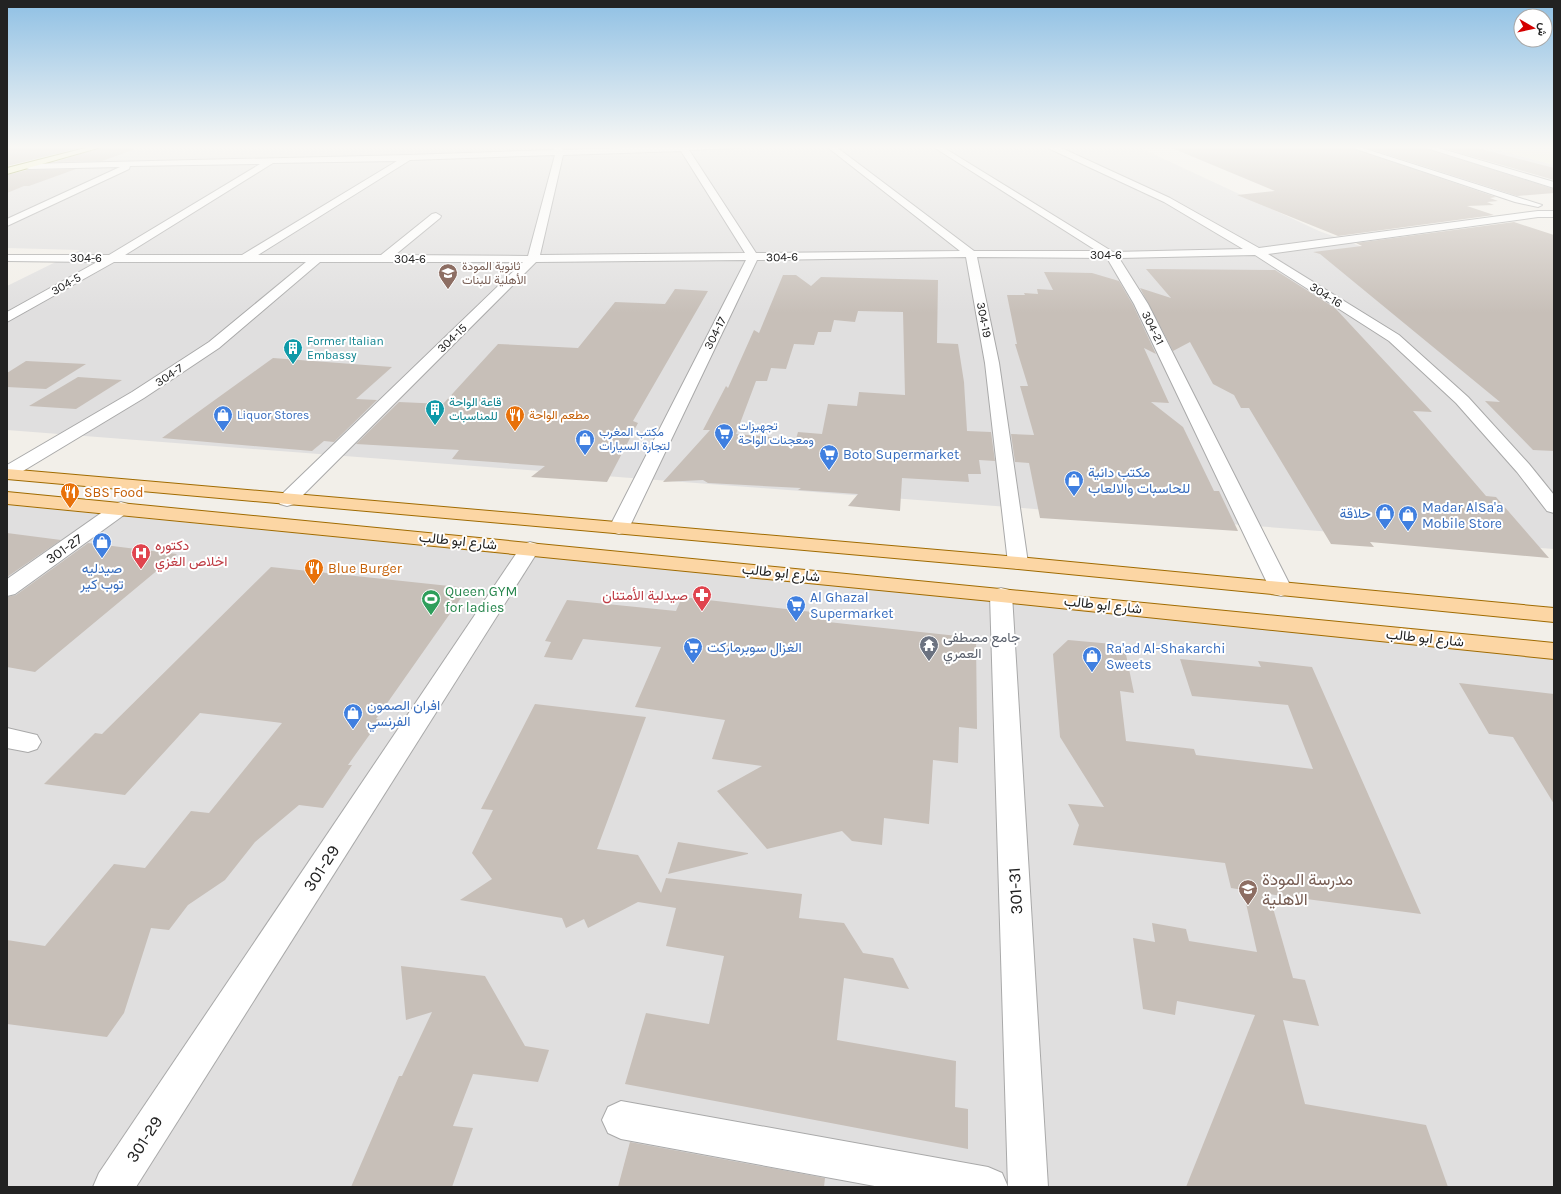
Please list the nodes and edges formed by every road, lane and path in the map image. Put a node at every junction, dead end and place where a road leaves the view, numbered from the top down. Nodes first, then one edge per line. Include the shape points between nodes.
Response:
1 (52, 202) edge
2 (204, 202) edge
3 (337, 202) edge
4 (546, 202) edge
5 (718, 202) edge
6 (903, 202) edge
7 (1025, 202) edge
8 (1170, 202) edge
9 (1525, 202) edge
10 (1538, 205) dead end
11 (1554, 214) edge
12 (436, 216) dead end
13 (7, 223) edge
14 (1257, 252) junction
15 (971, 254) junction
16 (1111, 255) junction
17 (753, 257) junction
18 (7, 258) edge
19 (112, 258) junction
20 (318, 258) junction
21 (244, 259) junction
22 (383, 259) junction
23 (533, 259) junction
24 (7, 318) edge
25 (7, 474) edge
26 (7, 498) edge
27 (287, 500) junction
28 (1554, 507) edge
29 (121, 508) junction
30 (619, 528) junction
31 (530, 548) junction
32 (1018, 563) junction
33 (7, 589) edge
34 (1281, 589) junction
35 (1001, 595) junction
36 (1554, 615) edge
37 (1554, 652) edge
38 (621, 1120) dead end
39 (113, 1187) edge
40 (988, 1187) edge
41 (1028, 1187) edge

1 - 13 street
2 - 19 street, 304-5
3 - 21 street
4 - 23 street
5 - 17 street
6 - 15 street
7 - 16 street, 304-21
8 - 14 street, 304-16
9 - 10 lane
11 - 14 street, 304-6 via 1538,214
12 - 22 street
14 - 16 street, 304-6
14 - 28 street, 304-16 via 1394,338 1462,400
15 - 16 street, 304-6
15 - 17 street, 304-6
15 - 32 street, 304-19 via 992,363
16 - 34 street, 304-21 via 1141,304
17 - 23 street, 304-6
17 - 30 street, 304-17
18 - 19 street, 304-6
19 - 21 street, 304-6
19 - 24 street, 304-5
20 - 21 street, 304-6
20 - 22 street, 304-6
20 - 25 street, 304-7 via 214,345 138,395
22 - 23 street, 304-6
23 - 27 street, 304-15
25 - 27 main road, شارع ابو طالب
26 - 29 main road, شارع ابو طالب
27 - 30 main road, شارع ابو طالب
29 - 31 main road, شارع ابو طالب
29 - 33 street, 301-27
30 - 32 main road, شارع ابو طالب
31 - 35 main road, شارع ابو طالب
31 - 39 street, 301-29
32 - 34 main road, شارع ابو طالب
34 - 36 main road, شارع ابو طالب
35 - 37 main road, شارع ابو طالب
35 - 41 street, 301-31
38 - 40 street

